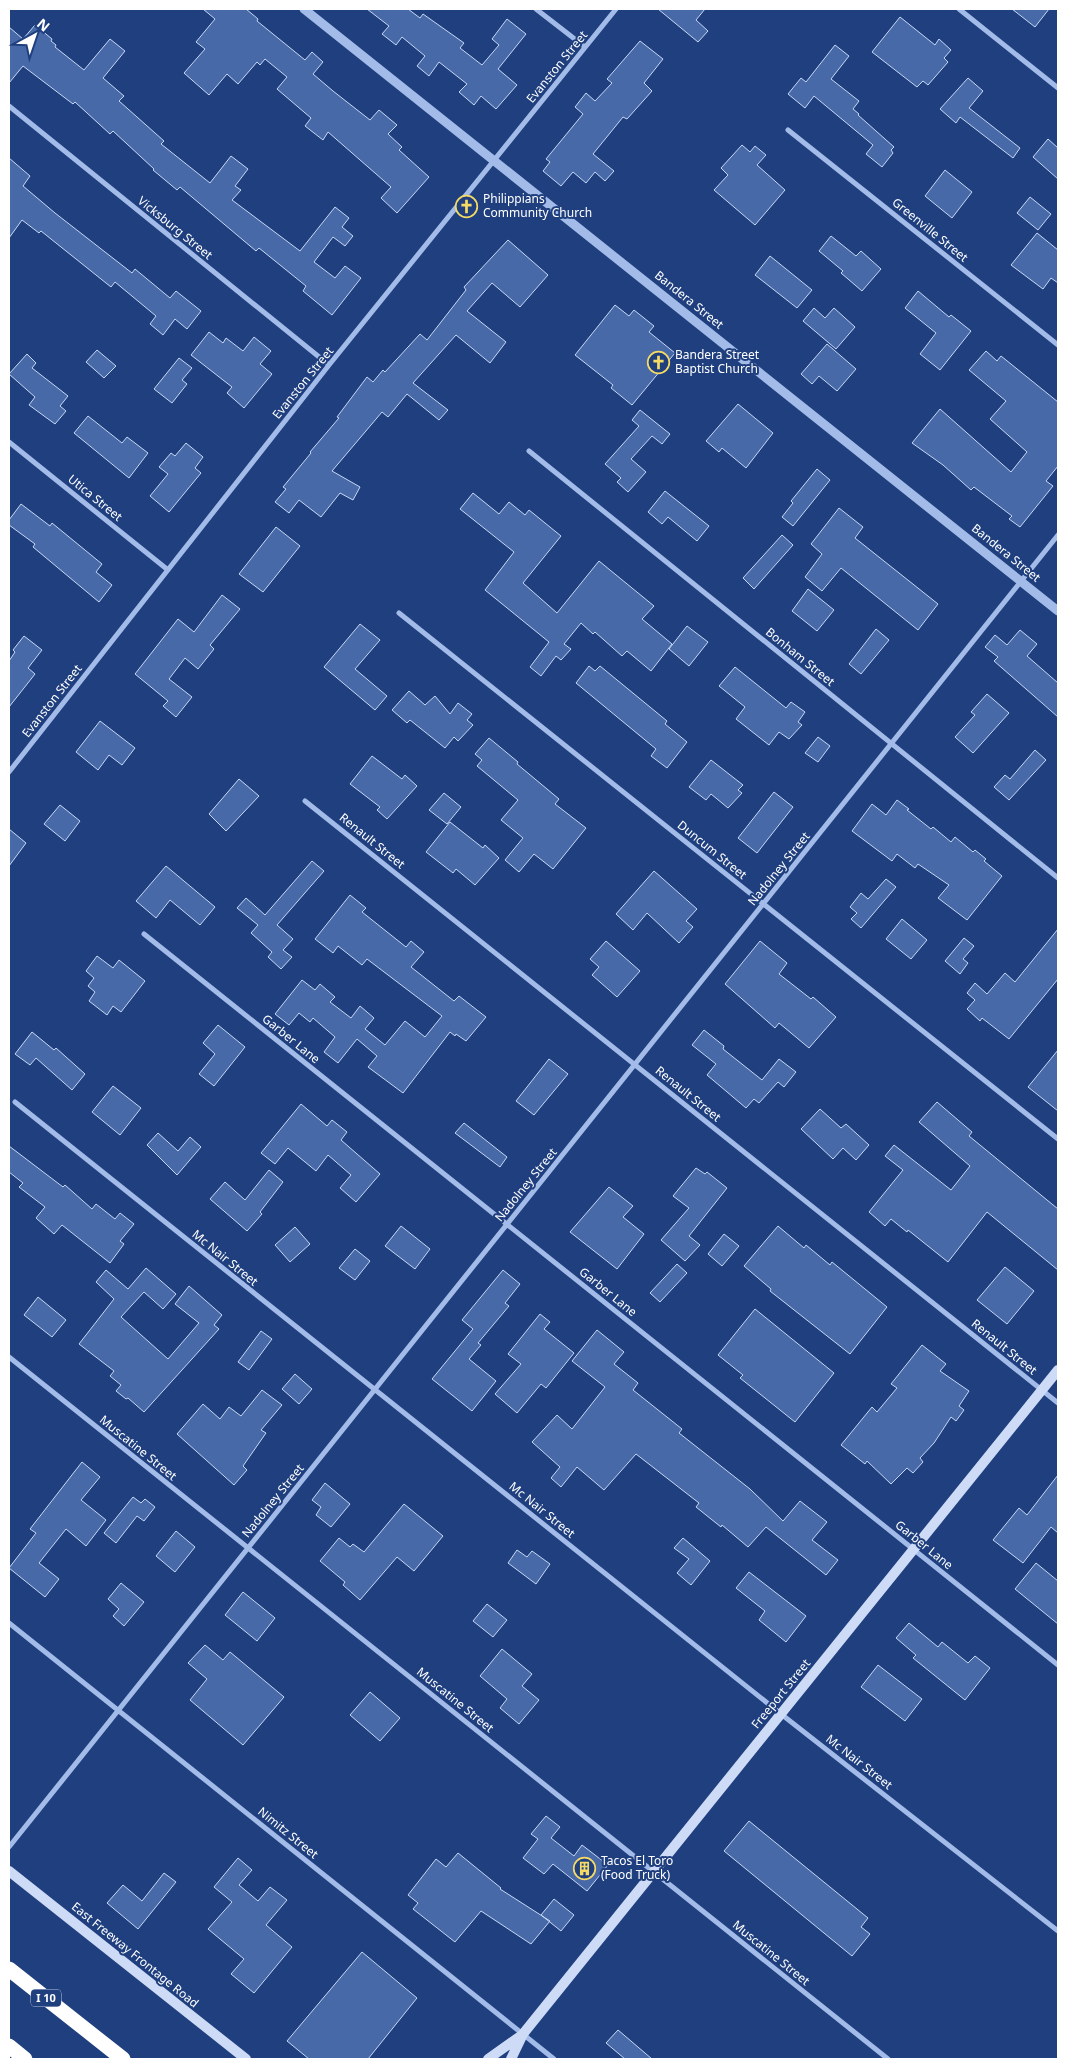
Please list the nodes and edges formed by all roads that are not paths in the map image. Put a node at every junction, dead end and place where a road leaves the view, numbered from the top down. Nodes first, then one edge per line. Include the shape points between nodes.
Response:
1 (304, 9) edge
2 (536, 9) edge
3 (616, 9) edge
4 (959, 9) edge
5 (585, 48) junction
6 (1058, 88) edge
7 (9, 106) edge
8 (788, 130) dead end
9 (494, 160) junction
10 (1058, 345) edge
11 (329, 365) junction
12 (9, 442) edge
13 (529, 451) dead end
14 (1058, 535) edge
15 (168, 570) junction
16 (1021, 581) junction
17 (1058, 611) edge
18 (399, 613) dead end
19 (892, 744) junction
20 (9, 770) edge
21 (306, 801) dead end
22 (1058, 878) edge
23 (763, 904) junction
24 (144, 934) dead end
25 (635, 1064) junction
26 (15, 1102) dead end
27 (1058, 1139) edge
28 (507, 1224) junction
29 (9, 1357) edge
30 (1058, 1370) edge
31 (375, 1390) junction
32 (1042, 1390) junction
33 (1058, 1403) edge
34 (248, 1548) junction
35 (914, 1550) junction
36 (9, 1623) edge
37 (1058, 1665) edge
38 (118, 1710) junction
39 (781, 1714) junction
40 (9, 1847) edge
41 (9, 1871) edge
42 (654, 1872) junction
43 (1058, 1932) edge
44 (9, 1958) edge
45 (9, 1969) edge
46 (83, 2028) junction
47 (523, 2034) junction
48 (9, 2046) edge
49 (25, 2059) edge
50 (123, 2059) edge
51 (246, 2059) edge
52 (488, 2059) edge
53 (512, 2059) edge
54 (554, 2059) edge
55 (888, 2059) edge

1 - 9 street, Bandera Street
2 - 5 street
3 - 5 street, Evanston Street
4 - 6 street
5 - 9 street, Evanston Street
7 - 11 street, Vicksburg Street
8 - 10 street, Greenville Street
9 - 11 street, Evanston Street
9 - 16 street, Bandera Street
11 - 15 street, Evanston Street
12 - 15 street, Utica Street
13 - 19 street, Bonham Street
14 - 16 street, Nadolney Street
15 - 20 street, Evanston Street
16 - 17 street, Bandera Street
16 - 19 street, Nadolney Street
18 - 23 street, Duncum Street
19 - 22 street, Bonham Street
19 - 23 street, Nadolney Street
21 - 25 street, Renault Street
23 - 25 street, Nadolney Street
23 - 27 street, Duncum Street
24 - 28 street, Garber Lane
25 - 28 street, Nadolney Street
25 - 32 street, Renault Street
26 - 31 street, Mc Nair Street
28 - 31 street, Nadolney Street
28 - 35 street, Garber Lane
29 - 34 street, Muscatine Street
30 - 32 main road, Freeport Street
31 - 34 street, Nadolney Street
31 - 39 street, Mc Nair Street
32 - 33 street, Renault Street
32 - 35 main road, Freeport Street
34 - 38 street, Nadolney Street
34 - 42 street, Muscatine Street
35 - 37 street, Garber Lane
35 - 39 main road, Freeport Street
36 - 38 street, Nimitz Street
38 - 40 street, Nadolney Street
38 - 47 street, Nimitz Street
39 - 42 main road, Freeport Street
39 - 43 street, Mc Nair Street
41 - 51 main road, East Freeway Frontage Road
42 - 47 main road, Freeport Street
42 - 55 street, Muscatine Street
44 - 46 highway
45 - 46 highway, I 10
46 - 50 highway, I 10
47 - 52 main road, Freeport Street
47 - 53 main road, Freeport Street
47 - 54 street, Nimitz Street
48 - 49 highway

